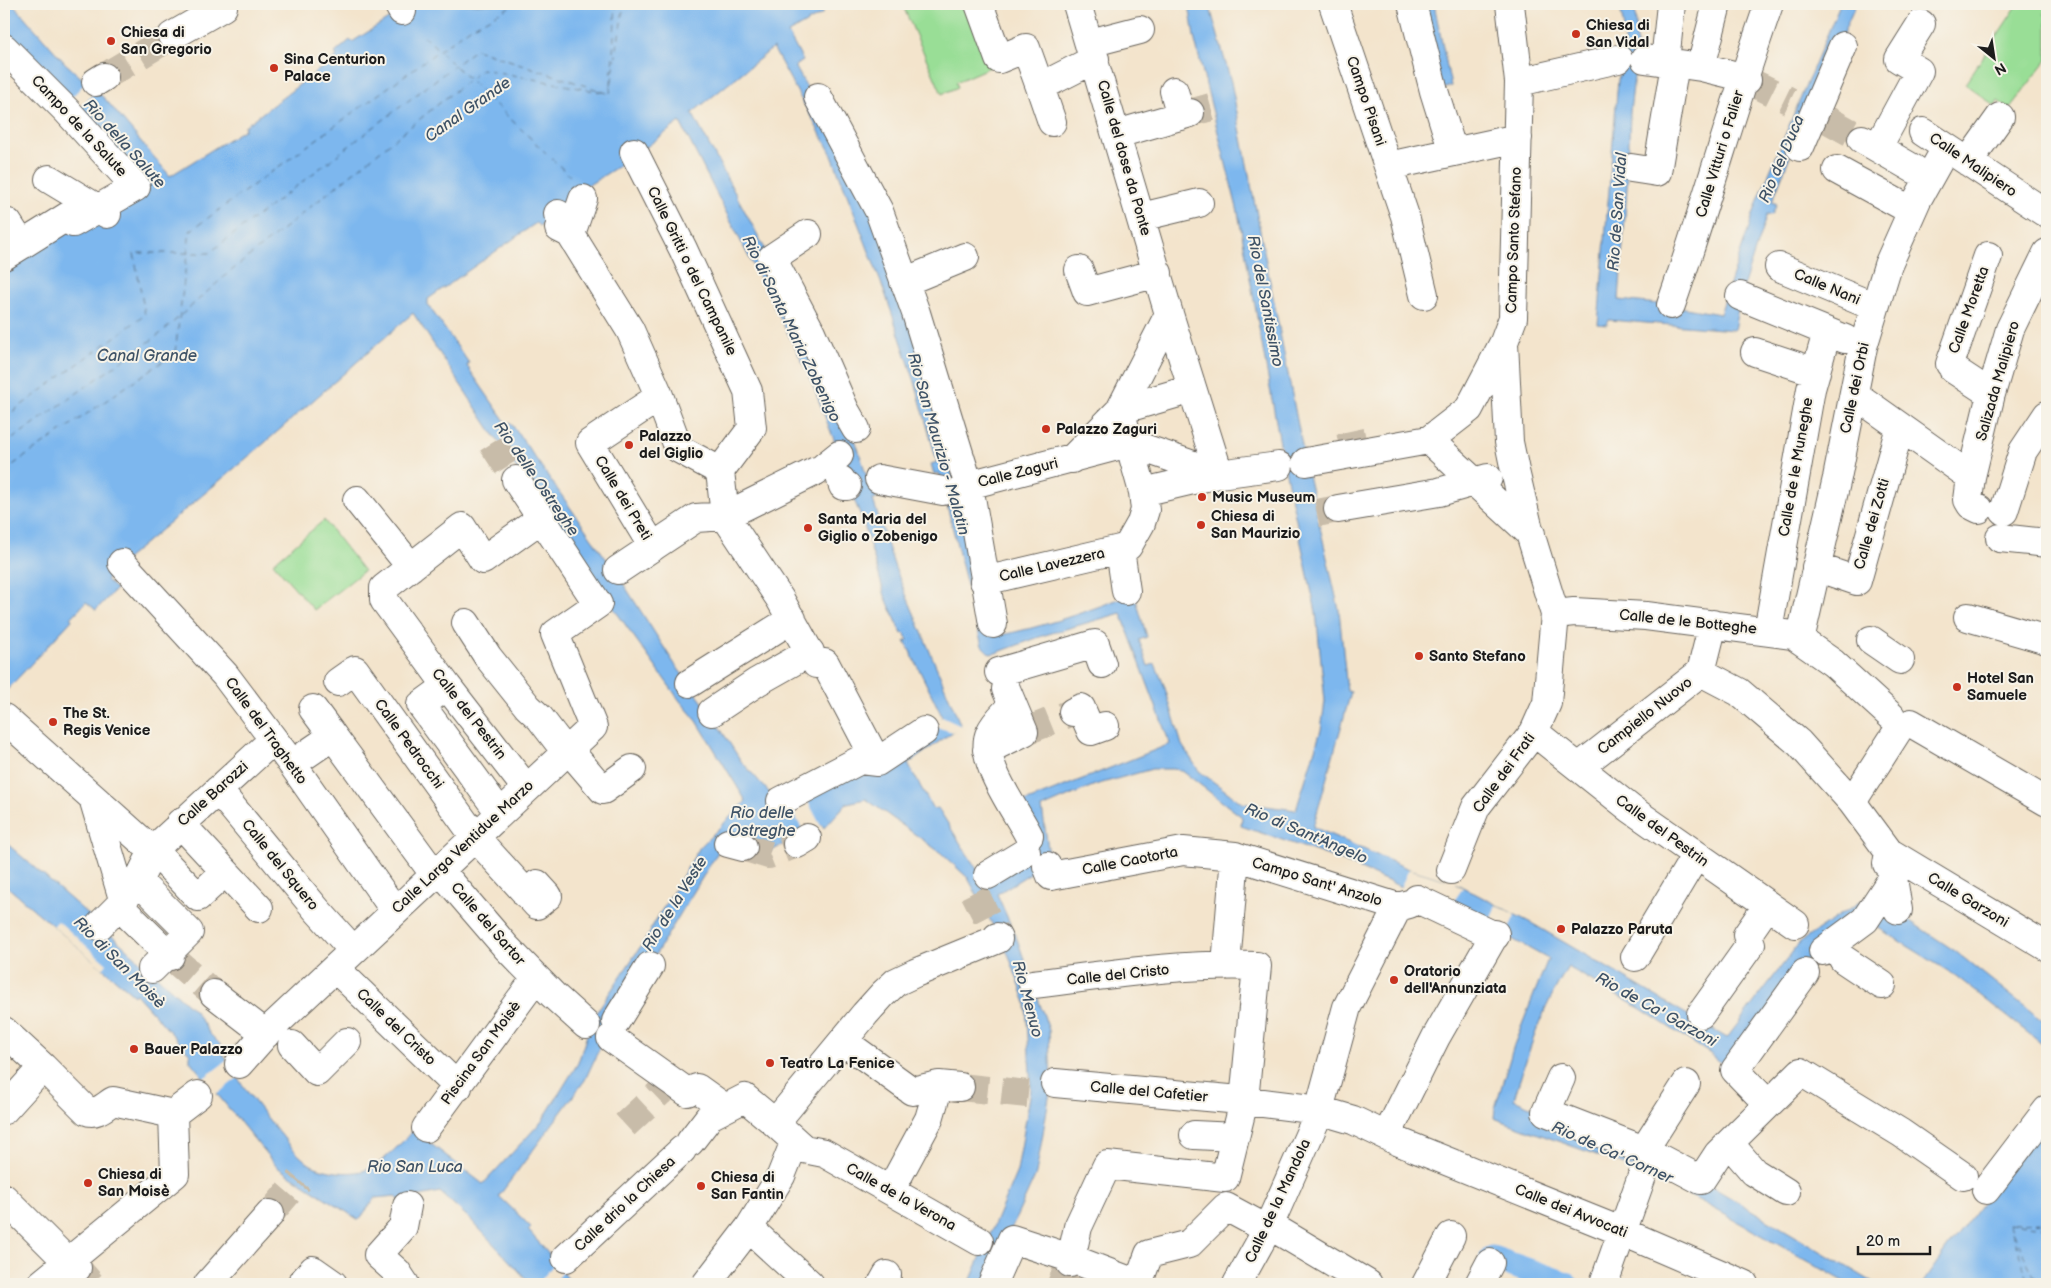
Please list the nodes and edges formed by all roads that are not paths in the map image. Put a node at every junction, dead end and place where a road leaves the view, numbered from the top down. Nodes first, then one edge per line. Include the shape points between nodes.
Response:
1 (978, 4) edge
2 (1077, 4) edge
3 (1322, 4) edge
4 (1333, 4) edge
5 (1412, 4) edge
6 (1510, 4) edge
7 (1672, 4) edge
8 (1717, 4) edge
9 (1769, 4) edge
10 (223, 5) edge
11 (1921, 24) dead end
12 (1140, 30) dead end
13 (172, 36) tunnel mouth
14 (1343, 36) junction
15 (1843, 46) dead end
16 (11, 51) edge
17 (1092, 51) junction
18 (1618, 59) dead end
19 (1671, 63) junction
20 (1745, 79) junction
21 (1519, 82) junction
22 (1040, 87) junction
23 (818, 97) dead end
24 (1182, 107) tunnel mouth
25 (2000, 117) dead end
26 (1052, 122) dead end
27 (1923, 132) dead end
28 (1117, 134) junction
29 (1518, 138) junction
30 (1869, 142) junction
31 (1800, 147) dead end
32 (634, 152) dead end
33 (1452, 152) junction
34 (1957, 155) junction
35 (1631, 168) dead end
36 (1914, 169) dead end
37 (1391, 174) junction
38 (49, 179) dead end
39 (584, 199) dead end
40 (1199, 202) dead end
41 (103, 211) junction
42 (1912, 211) junction
43 (2047, 214) edge
44 (1141, 217) junction
45 (808, 234) dead end
46 (11, 241) edge
47 (2047, 253) edge
48 (1988, 256) dead end
49 (965, 257) dead end
50 (1779, 267) dead end
51 (1079, 270) dead end
52 (1158, 273) junction
53 (904, 282) junction
54 (1424, 295) dead end
55 (1740, 296) dead end
56 (1671, 305) dead end
57 (1875, 307) junction
58 (1169, 314) junction
59 (1827, 332) junction
60 (1504, 342) junction
61 (1863, 347) junction
62 (1755, 352) dead end
63 (1816, 372) junction
64 (1192, 389) junction
65 (1854, 394) junction
66 (1991, 394) junction
67 (659, 395) junction
68 (1120, 410) junction
69 (2046, 417) edge
70 (1900, 427) junction
71 (1429, 440) junction
72 (1129, 443) junction
73 (1071, 460) junction
74 (1306, 462) dead end
75 (1279, 466) dead end
76 (720, 471) junction
77 (1515, 471) junction
78 (1221, 474) junction
79 (1971, 477) junction
80 (880, 479) dead end
81 (516, 480) tunnel mouth
82 (1475, 482) junction
83 (959, 488) junction
84 (1143, 492) junction
85 (357, 500) dead end
86 (1338, 510) tunnel mouth
87 (724, 516) junction
88 (542, 518) junction
89 (1529, 530) junction
90 (2000, 538) dead end
91 (2047, 543) edge
92 (652, 547) junction
93 (1120, 549) junction
94 (122, 563) dead end
95 (411, 567) junction
96 (1816, 567) junction
97 (618, 570) dead end
98 (984, 581) junction
99 (1126, 591) dead end
100 (786, 609) junction
101 (1565, 613) junction
102 (1968, 617) dead end
103 (1769, 621) junction
104 (466, 623) dead end
105 (993, 624) dead end
106 (1713, 624) junction
107 (1800, 640) junction
108 (1871, 640) dead end
109 (2047, 640) edge
110 (1097, 643) dead end
111 (810, 652) junction
112 (1900, 660) dead end
113 (1701, 672) junction
114 (338, 682) dead end
115 (690, 683) dead end
116 (447, 686) junction
117 (313, 709) dead end
118 (712, 712) dead end
119 (1073, 712) dead end
120 (4, 718) edge
121 (1899, 724) junction
122 (1104, 726) dead end
123 (924, 731) dead end
124 (1534, 732) junction
125 (333, 736) junction
126 (272, 740) junction
127 (567, 750) junction
128 (877, 762) junction
129 (292, 764) junction
130 (1584, 765) junction
131 (632, 770) dead end
132 (526, 788) junction
133 (218, 790) junction
134 (93, 798) junction
135 (781, 801) dead end
136 (1852, 802) junction
137 (2047, 802) edge
138 (500, 813) junction
139 (180, 823) junction
140 (480, 843) junction
141 (1034, 851) junction
142 (157, 854) junction
143 (1228, 855) junction
144 (1696, 855) junction
145 (1451, 870) dead end
146 (225, 872) junction
147 (437, 872) junction
148 (988, 875) dead end
149 (1891, 883) junction
150 (131, 893) junction
151 (526, 894) dead end
152 (1408, 903) junction
153 (1767, 906) junction
154 (259, 908) dead end
155 (394, 911) junction
156 (100, 926) dead end
157 (997, 938) dead end
158 (344, 940) dead end
159 (1821, 945) junction
160 (2047, 947) edge
161 (1635, 957) dead end
162 (164, 960) tunnel mouth
163 (650, 966) dead end
164 (1214, 966) junction
165 (335, 968) junction
166 (1805, 973) dead end
167 (536, 978) junction
168 (1033, 984) dead end
169 (1882, 984) dead end
170 (214, 994) tunnel mouth
171 (1701, 1014) dead end
172 (586, 1025) dead end
173 (4, 1031) edge
174 (279, 1036) junction
175 (347, 1042) dead end
176 (843, 1042) junction
177 (239, 1064) dead end
178 (43, 1068) junction
179 (1560, 1078) dead end
180 (1055, 1083) tunnel mouth
181 (1686, 1084) dead end
182 (458, 1087) junction
183 (198, 1095) dead end
184 (1244, 1101) junction
185 (1768, 1104) junction
186 (4, 1110) edge
187 (2047, 1110) edge
188 (718, 1112) junction
189 (1318, 1113) junction
190 (173, 1114) junction
191 (784, 1114) junction
192 (426, 1128) dead end
193 (1194, 1135) dead end
194 (1235, 1137) junction
195 (1392, 1138) junction
196 (795, 1141) junction
197 (1724, 1148) junction
198 (1647, 1156) junction
199 (1962, 1176) dead end
200 (892, 1187) junction
201 (1986, 1190) dead end
202 (1786, 1192) dead end
203 (4, 1198) edge
204 (407, 1206) dead end
205 (270, 1214) tunnel mouth
206 (1268, 1228) junction
207 (750, 1231) junction
208 (1623, 1232) junction
209 (1451, 1236) dead end
210 (979, 1241) dead end
211 (566, 1258) dead end
212 (1070, 1260) junction
213 (72, 1264) junction
214 (1331, 1274) edge
215 (397, 1280) edge
216 (302, 1282) edge
217 (1242, 1283) edge
218 (1604, 1283) edge
219 (41, 1284) edge
220 (208, 1284) edge
221 (332, 1284) edge
222 (706, 1284) edge
223 (810, 1284) edge
224 (992, 1284) edge
225 (1138, 1284) edge
226 (1368, 1284) edge
227 (1426, 1284) edge
228 (1744, 1284) edge

1 - 22 street via 998,59 1026,48
2 - 17 street, Calle del dose da Ponte
3 - 14 street via 1332,37
4 - 14 street, Campo Pisani
5 - 33 street
6 - 21 street, Campo Santo Stefano
7 - 19 street
8 - 19 street
9 - 20 street, Calle Vitturi o Falier
10 - 13 street
11 - 30 street via 1899,59 1919,71 1898,114
12 - 17 street
14 - 37 street, Campo Pisani
15 - 31 street
16 - 41 street, Campo de la Salute via 136,187
17 - 22 street
17 - 28 street, Calle del dose da Ponte
18 - 21 street
19 - 20 street
19 - 35 street via 1657,172
20 - 56 street, Calle Vitturi o Falier
21 - 29 street, Campo Santo Stefano
22 - 26 street
23 - 53 street via 879,211
24 - 28 street
25 - 34 street, Calle dei Orbi
27 - 34 street, Calle Malipiero
28 - 44 street, Calle del dose da Ponte
29 - 33 street
29 - 60 street, Campo Santo Stefano via 1513,318
30 - 36 street
30 - 42 street via 1845,171
32 - 76 street, Calle Gritti o del Campanile via 748,391 752,428
33 - 37 street, Campo Pisani via 1418,159
34 - 42 street, Calle dei Orbi
34 - 43 street, Calle Malipiero
37 - 54 street
38 - 41 street
39 - 67 street via 558,224 630,330
40 - 44 street
41 - 46 street, Campo de la Salute via 73,223 68,216
42 - 57 street, Calle dei Orbi via 1881,262
44 - 52 street, Calle del dose da Ponte
45 - 87 street via 772,258 811,332 845,410 841,460
47 - 66 street, Salizada Malipiero via 2010,329
48 - 66 street, Calle Moretta via 1951,366
49 - 53 street
50 - 57 street, Calle Nani
51 - 52 street via 1087,292
52 - 58 street, Calle del dose da Ponte
53 - 83 street
55 - 59 street
57 - 61 street, Calle dei Orbi
58 - 64 street, Calle del dose da Ponte
58 - 68 street
59 - 61 street
59 - 63 street, Calle de le Muneghe
60 - 71 street, Campo Santo Stefano via 1469,409
60 - 77 street, Campo Santo Stefano via 1509,442
61 - 65 street, Calle dei Orbi
62 - 63 street
63 - 103 street, Calle de le Muneghe
64 - 68 street
64 - 78 street, Calle del dose da Ponte
65 - 70 street
65 - 96 street, Calle dei Orbi
66 - 79 street, Salizada Malipiero
67 - 76 street via 679,449
67 - 92 street, Calle dei Preti via 590,443
68 - 72 street
68 - 73 street
69 - 79 street, Salizada Malipiero via 1992,510 1972,505 1968,500
70 - 79 street
70 - 96 street, Calle dei Zotti via 1857,581
71 - 74 street
71 - 82 street
72 - 73 street, Calle Zaguri
72 - 78 street
72 - 84 street
73 - 83 street, Calle Zaguri
75 - 78 street
76 - 87 street
77 - 82 street
77 - 89 street, Campo Santo Stefano
78 - 84 street
80 - 83 street
81 - 88 street
82 - 86 street via 1439,492
82 - 89 street
83 - 98 street
84 - 93 street via 1145,510 1141,523 1128,546
85 - 95 street
87 - 92 street via 696,518
87 - 100 street
88 - 95 street via 484,560 462,527
88 - 127 street, Calle Larga Ventidue Marzo via 598,604 556,634 592,727
89 - 101 street, Campo Santo Stefano
90 - 91 street
92 - 97 street
93 - 98 street, Calle Lavezzera
93 - 99 street
94 - 126 street, Calle del Traghetto via 225,675
95 - 116 street, Calle del Pestrin via 384,588 384,600
96 - 107 street, Calle dei Orbi
98 - 105 street
100 - 111 street
100 - 115 street
101 - 106 street, Calle de le Botteghe via 1646,616
101 - 124 street, Calle dei Frati via 1548,703
102 - 109 street
103 - 106 street, Calle de le Botteghe
103 - 107 street, Calle de le Botteghe
104 - 127 street via 488,657
106 - 113 street
107 - 121 street, Calle de le Botteghe via 1833,662
108 - 112 street
110 - 141 street via 997,666 1012,705 982,738
111 - 118 street
111 - 128 street via 816,664 825,663
113 - 130 street, Campiello Nuovo
113 - 136 street via 1739,692 1799,743
114 - 140 street, Calle Pedrocchi via 356,670
116 - 132 street, Calle del Pestrin
116 - 138 street via 422,705
117 - 125 street, Calle del Sartor
119 - 122 street via 1082,708 1091,731
120 - 134 street
121 - 136 street
121 - 137 street, Calle de le Botteghe
123 - 128 street
124 - 130 street, Calle del Pestrin
124 - 145 street, Calle dei Frati via 1476,807
125 - 129 street
125 - 147 street, Calle del Sartor
126 - 129 street, Calle del Traghetto
126 - 133 street, Calle Barozzi
127 - 131 street via 603,790
127 - 132 street, Calle Larga Ventidue Marzo
128 - 135 street via 860,760
129 - 155 street, Calle del Traghetto
130 - 144 street, Calle del Pestrin via 1631,809
132 - 138 street, Calle Larga Ventidue Marzo
133 - 139 street, Calle Barozzi
133 - 158 street, Calle del Squero
134 - 142 street
134 - 150 street via 108,851
136 - 149 street
138 - 140 street, Calle Larga Ventidue Marzo
139 - 142 street, Calle Barozzi
139 - 146 street
140 - 147 street, Calle Larga Ventidue Marzo
140 - 151 street
141 - 143 street, Calle Caotorta via 1051,876 1183,851
141 - 148 street
142 - 146 street via 198,897
142 - 150 street, Calle Barozzi
143 - 152 street, Campo Sant' Anzolo
143 - 164 street, Campo Sant' Anzolo
144 - 153 street, Calle del Pestrin
144 - 161 street
146 - 154 street
147 - 155 street, Calle Larga Ventidue Marzo
147 - 167 street, Calle del Sartor
149 - 159 street via 1864,920
149 - 160 street, Calle Garzoni
150 - 156 street, Calle Barozzi
150 - 162 street
152 - 189 street, Campo Sant' Anzolo via 1347,1008
152 - 195 street via 1446,912 1495,935 1436,1037
153 - 159 street, Calle del Pestrin
153 - 171 street via 1747,935 1751,944
155 - 165 street, Calle Larga Ventidue Marzo
157 - 176 street via 896,982
159 - 169 street, Calle del Pestrin
163 - 188 street via 614,1030 676,1086 697,1088
164 - 168 street, Calle del Cristo
164 - 184 street via 1257,966
165 - 174 street, Calle Larga Ventidue Marzo
165 - 182 street, Calle del Cristo
166 - 185 street via 1736,1070
167 - 172 street, Calle del Sartor
167 - 182 street, Piscina San Moisè
170 - 174 street
173 - 178 street
174 - 175 street via 317,1072
174 - 177 street, Calle Larga Ventidue Marzo
176 - 191 street
176 - 200 street via 912,1092 950,1086
178 - 186 street
178 - 190 street via 91,1113 114,1101
179 - 198 street via 1546,1112
180 - 184 street, Calle del Cafetier
181 - 198 street
182 - 192 street, Piscina San Moisè
183 - 190 street
184 - 189 street
184 - 194 street
185 - 197 street
185 - 199 street via 1801,1072 1901,1132
187 - 201 street
188 - 191 street, Calle de la Verona via 745,1098
188 - 211 street, Calle drio la Chiesa
189 - 195 street via 1353,1120
189 - 206 street, Calle de la Mandola
190 - 213 street via 174,1174
191 - 196 street, Calle de la Verona
193 - 194 street
194 - 212 street via 1225,1178 1107,1165 1078,1227
195 - 208 street, Calle dei Avvocati
196 - 200 street, Calle de la Verona via 804,1149 824,1153
196 - 207 street via 781,1176
197 - 198 street via 1701,1180
197 - 202 street
198 - 208 street
200 - 210 street, Calle de la Verona
203 - 213 street
204 - 215 street via 403,1227 378,1256
205 - 220 street
206 - 214 street via 1274,1228
206 - 217 street, Calle de la Mandola
206 - 225 street via 1226,1207 1189,1244 1149,1254
207 - 222 street
207 - 223 street
208 - 218 street
208 - 228 street, Calle dei Avvocati
209 - 227 street
212 - 224 street via 1012,1239
212 - 225 street
213 - 219 street
214 - 226 street
216 - 221 street via 313,1270

